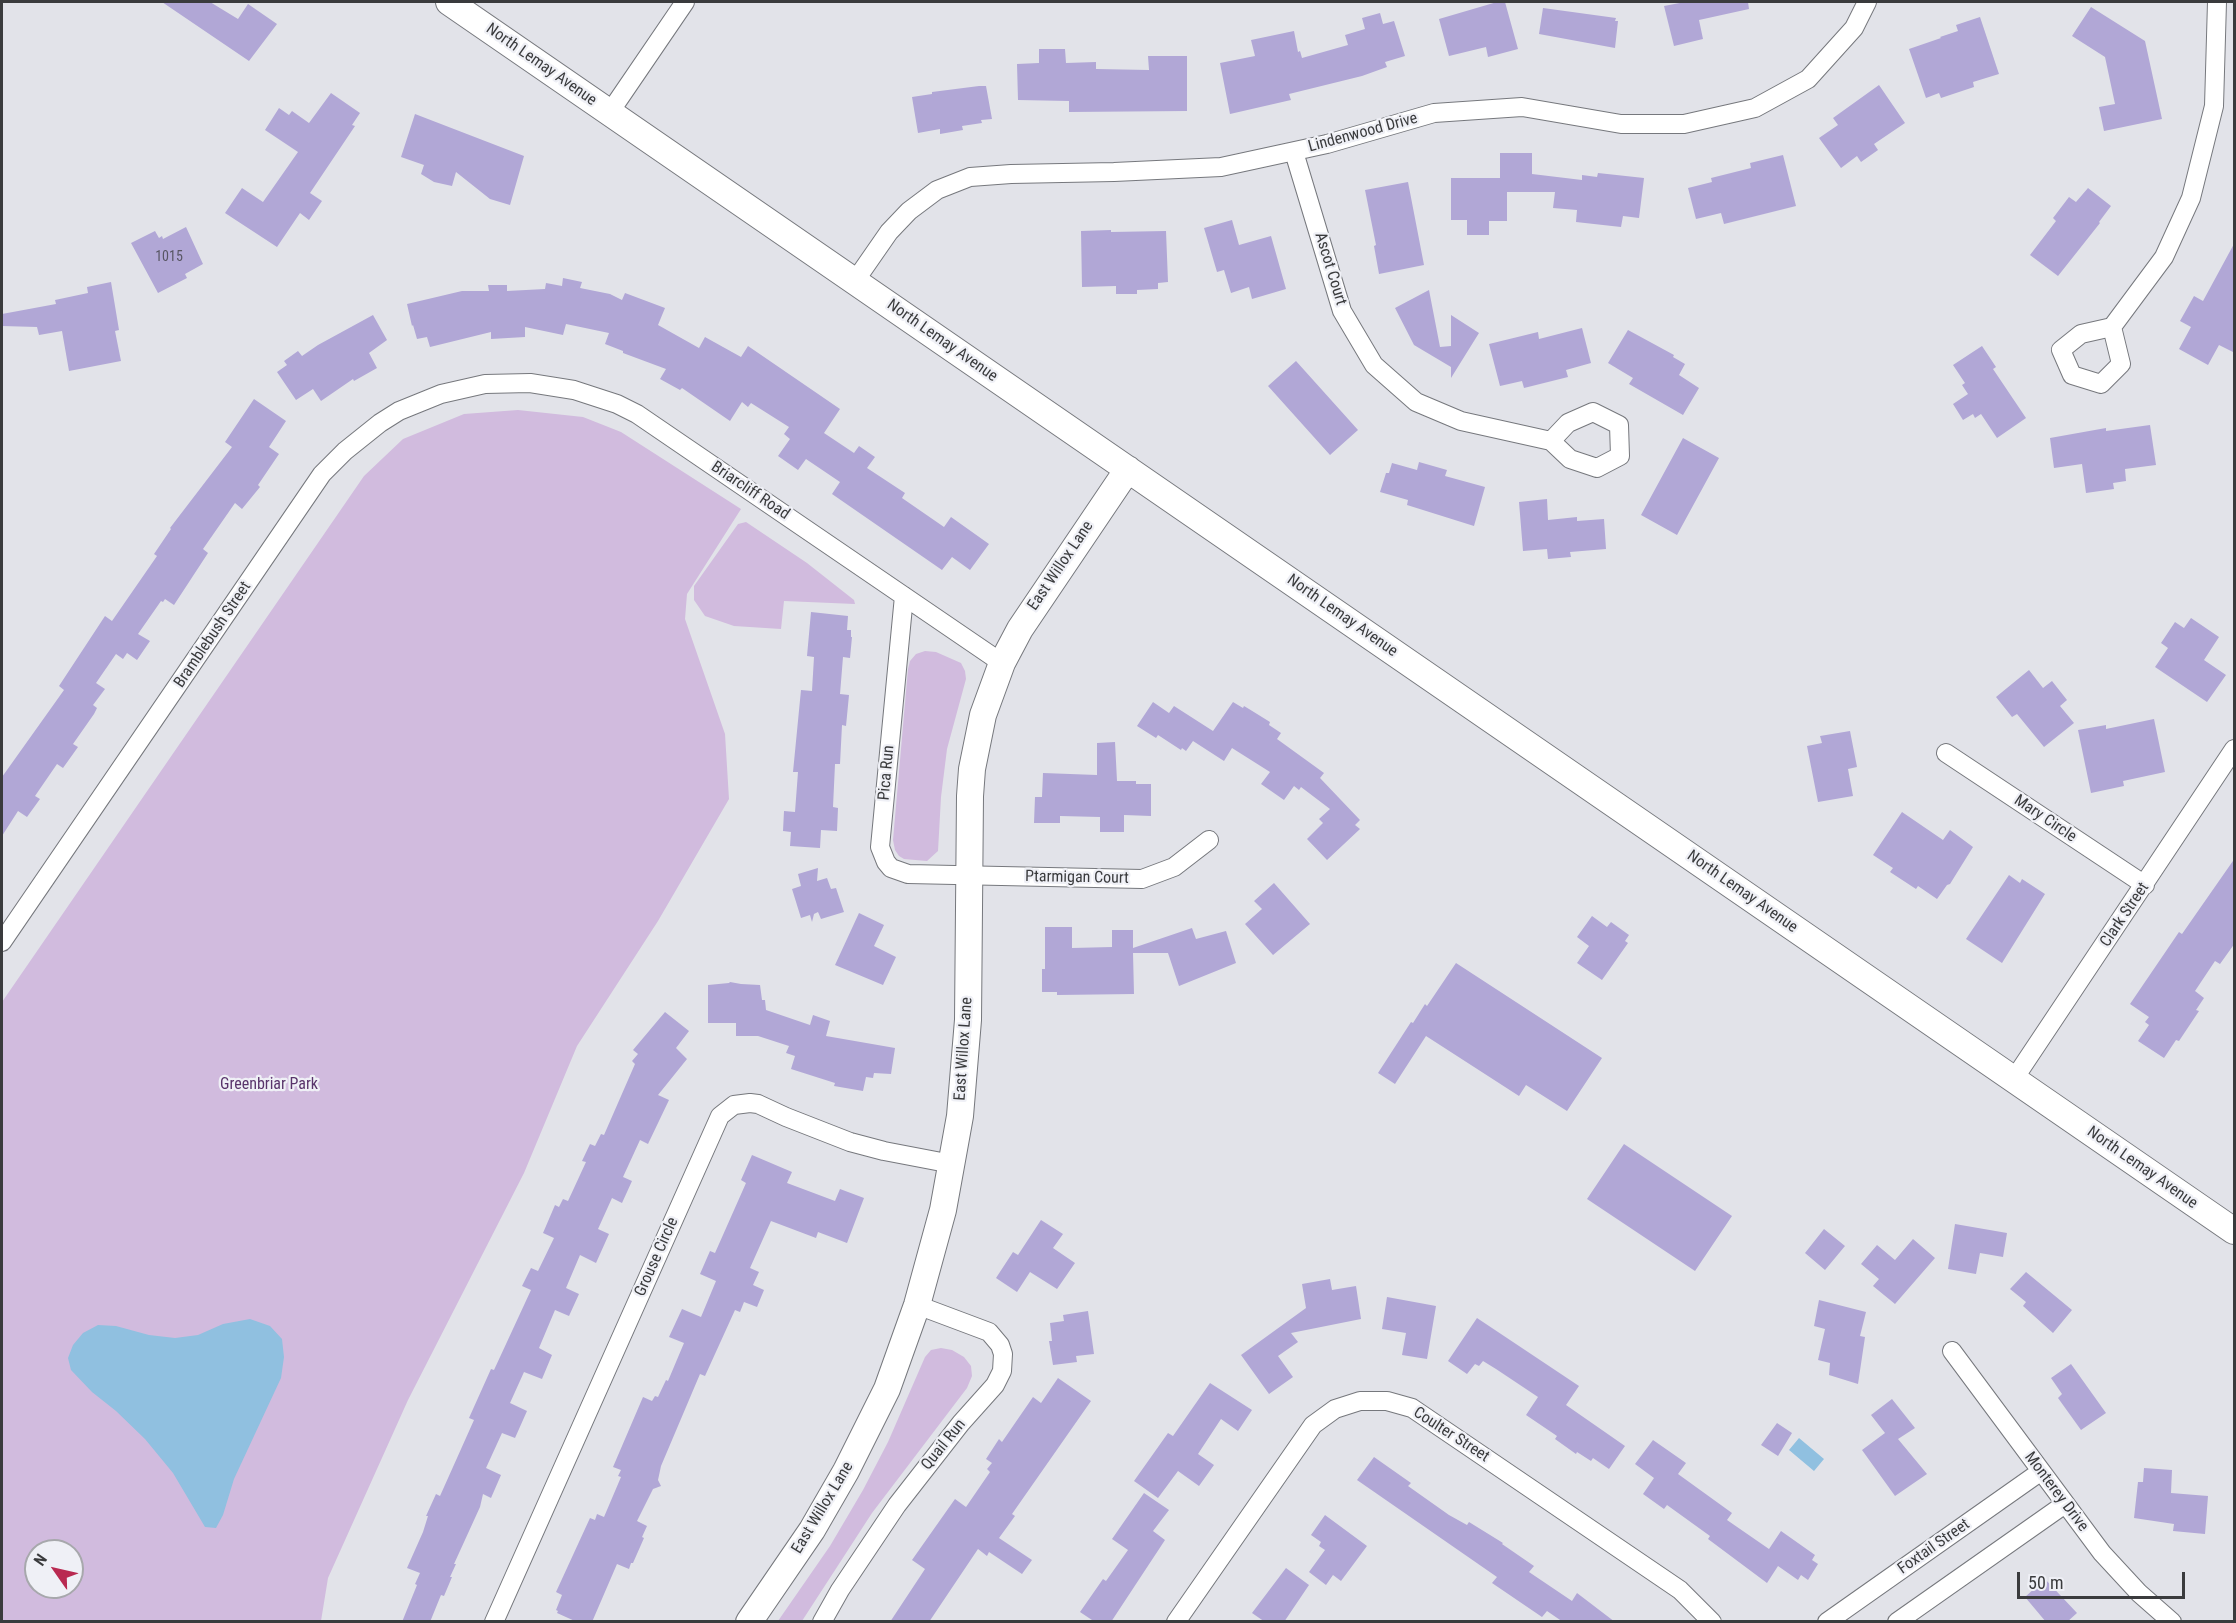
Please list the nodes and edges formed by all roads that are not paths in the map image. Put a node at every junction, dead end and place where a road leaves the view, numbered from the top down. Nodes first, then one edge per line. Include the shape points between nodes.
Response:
1 (449, 2) edge
2 (685, 2) edge
3 (1867, 2) edge
4 (2217, 2) edge
5 (610, 112) junction
6 (1294, 152) junction
7 (855, 281) junction
8 (2112, 327) dead end
9 (474, 386) joint
10 (1551, 441) dead end
11 (1128, 469) junction
12 (904, 596) junction
13 (1002, 663) junction
14 (2235, 749) edge
15 (1946, 753) dead end
16 (1209, 840) dead end
17 (970, 877) junction
18 (2145, 885) junction
19 (2, 942) edge
20 (2014, 1079) junction
21 (952, 1164) junction
22 (2235, 1231) edge
23 (917, 1305) junction
24 (1952, 1351) dead end
25 (2040, 1472) junction
26 (2065, 1504) junction
27 (494, 1622) edge
28 (749, 1622) edge
29 (822, 1622) edge
30 (1176, 1622) edge
31 (1712, 1622) edge
32 (1827, 1622) edge
33 (1897, 1622) edge
34 (2172, 1622) edge

1 - 5 main road, North Lemay Avenue
2 - 5 street
3 - 6 street, Lindenwood Drive via 1854,28 1808,79 1755,108 1684,124 1621,124 1522,107 1434,113
4 - 8 street via 2214,105 2191,198 2164,257
5 - 7 main road, North Lemay Avenue
6 - 7 street, Lindenwood Drive via 1221,167 970,177 937,190 909,211 889,232
6 - 10 street, Ascot Court via 1342,310 1374,365 1416,402 1461,421
7 - 11 main road, North Lemay Avenue
9 - 12 street, Briarcliff Road via 552,385 617,404
9 - 19 street, Bramblebush Street via 399,411 361,436 322,474
11 - 13 main road, East Willox Lane via 1028,615
11 - 20 main road, North Lemay Avenue
12 - 13 street, Briarcliff Road
12 - 17 street, Pica Run via 880,847 891,868 908,874
13 - 17 main road, East Willox Lane via 983,715 972,769
14 - 18 street, Clark Street
15 - 18 street, Mary Circle
16 - 17 street, Ptarmigan Court via 1174,867 1142,879
17 - 21 main road, East Willox Lane via 968,1020
18 - 20 street, Clark Street
20 - 22 main road, North Lemay Avenue
21 - 23 main road, East Willox Lane
21 - 27 street, Grouse Circle via 850,1142 750,1102 734,1105 720,1116
23 - 28 main road, East Willox Lane via 887,1389 846,1472
23 - 29 street, Quail Run via 989,1332 1003,1354 1002,1371 995,1385 897,1505
24 - 25 street, Monterey Drive
25 - 26 street, Monterey Drive
25 - 32 street, Foxtail Street
26 - 33 street
26 - 34 street, Monterey Drive via 2102,1553
30 - 31 street, Coulter Street via 1313,1425 1335,1409 1360,1401 1387,1401 1412,1408 1680,1590

